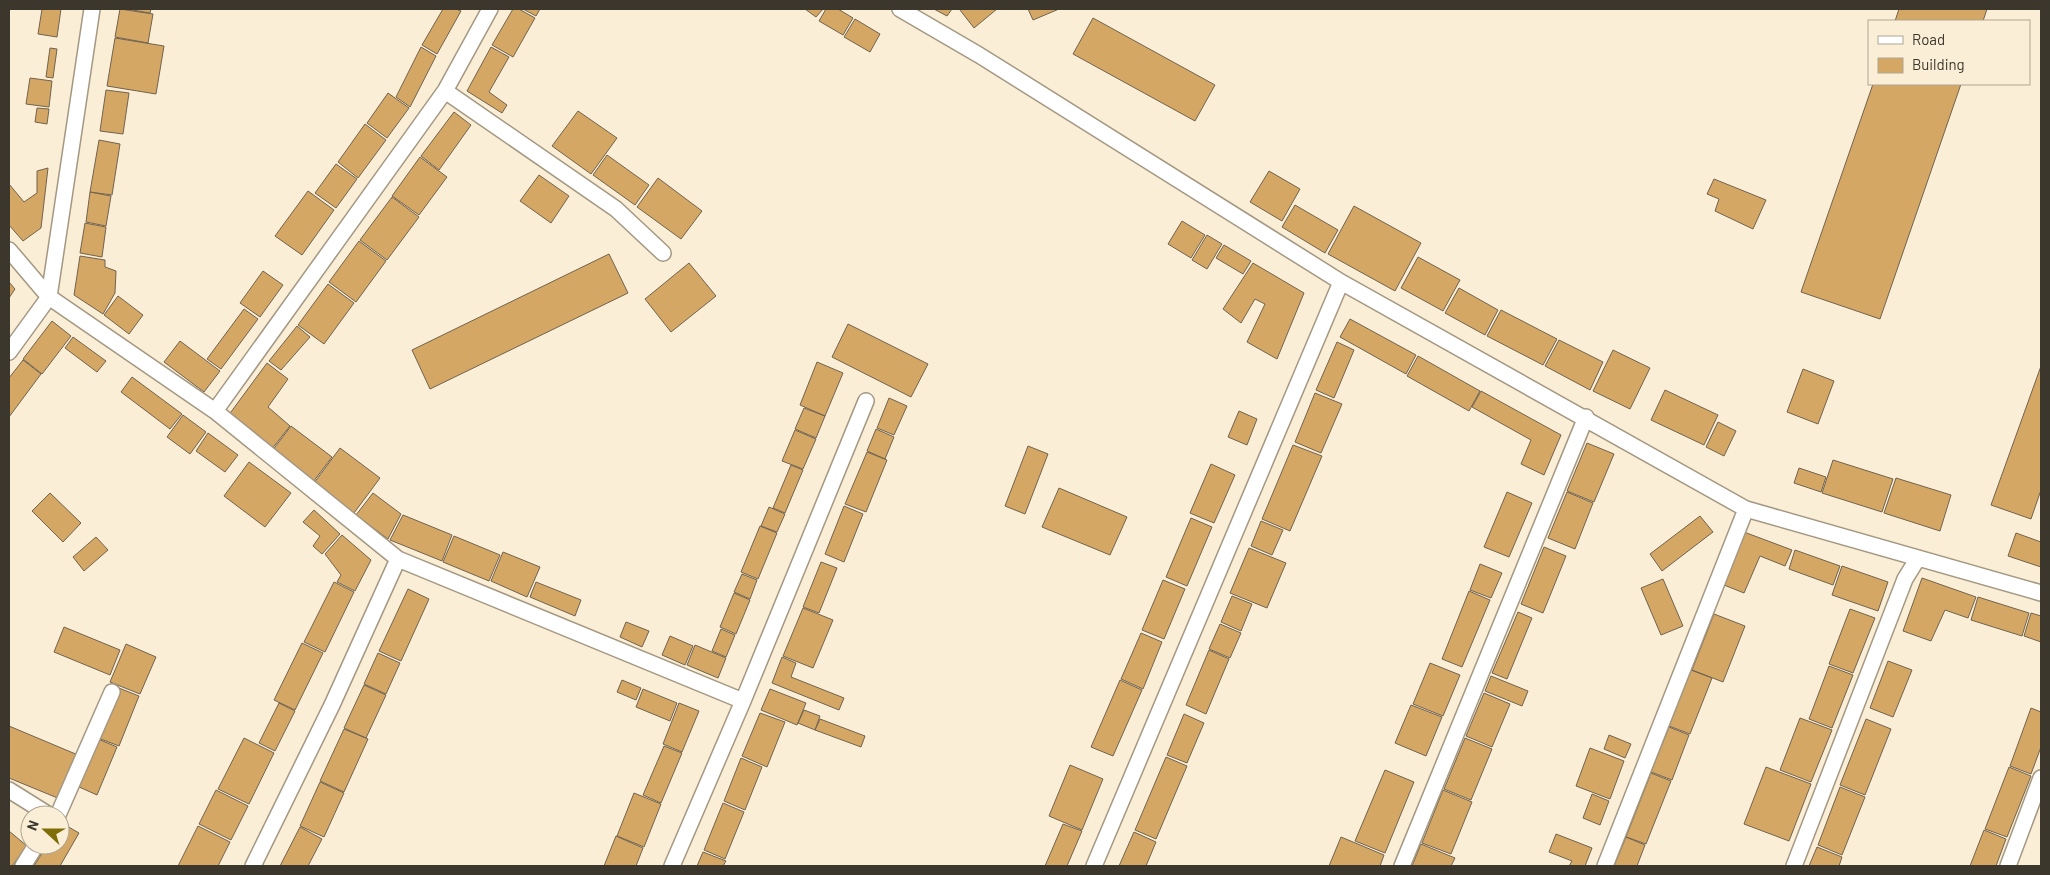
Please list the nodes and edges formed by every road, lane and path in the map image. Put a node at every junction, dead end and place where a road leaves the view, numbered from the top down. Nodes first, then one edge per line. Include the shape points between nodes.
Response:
1 (92, 9) edge
2 (490, 9) edge
3 (900, 9) edge
4 (445, 91) junction
5 (9, 250) edge
6 (663, 253) dead end
7 (1341, 282) junction
8 (49, 297) junction
9 (9, 352) edge
10 (866, 401) dead end
11 (215, 411) junction
12 (1586, 417) junction
13 (1746, 509) junction
14 (1918, 558) junction
15 (398, 559) junction
16 (2041, 593) edge
17 (112, 692) dead end
18 (743, 701) junction
19 (2041, 778) edge
20 (9, 790) edge
21 (33, 805) edge
22 (62, 805) edge
23 (30, 855) edge
24 (23, 866) edge
25 (253, 866) edge
26 (672, 866) edge
27 (1094, 866) edge
28 (1402, 866) edge
29 (1605, 866) edge
30 (1794, 866) edge
31 (2008, 866) edge

1 - 8 street
2 - 4 street
3 - 7 street
4 - 6 street via 616,209
4 - 11 street
5 - 8 street
7 - 12 street
7 - 27 street
8 - 9 street
8 - 11 street
10 - 18 street
11 - 15 street
12 - 13 street
12 - 28 street
13 - 14 street
13 - 29 street
14 - 16 street
14 - 30 street via 1905,579
15 - 18 street
15 - 25 street via 332,705
17 - 22 street
18 - 26 street
19 - 31 street
20 - 21 street
23 - 24 street

